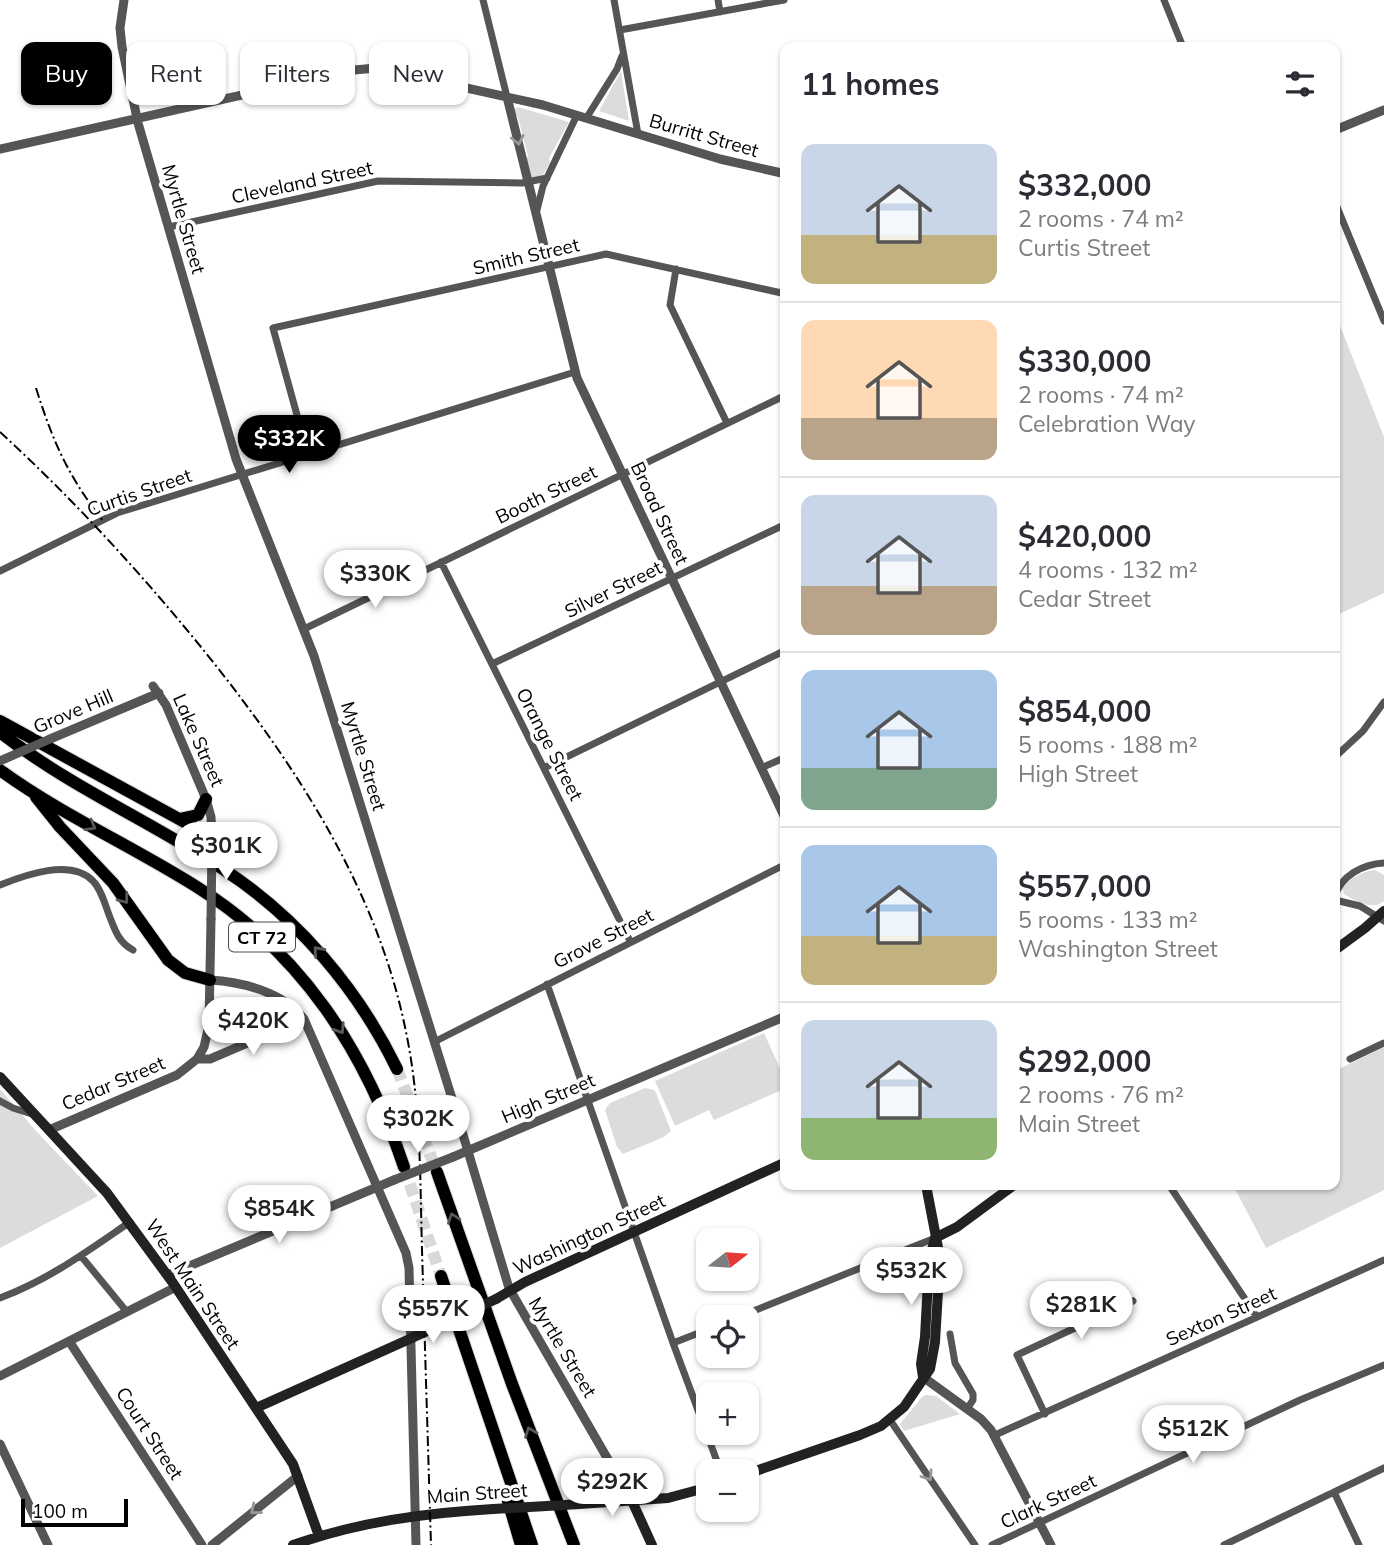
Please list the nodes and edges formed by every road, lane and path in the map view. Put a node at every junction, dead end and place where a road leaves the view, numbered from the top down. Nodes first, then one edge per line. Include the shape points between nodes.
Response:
1 (124, 0) edge
2 (483, 0) edge
3 (614, 0) edge
4 (718, 0) edge
5 (784, 0) edge
6 (1164, 0) edge
7 (720, 12) junction
8 (620, 30) junction
9 (1181, 42) edge
10 (622, 45) junction
11 (507, 97) junction
12 (1384, 110) edge
13 (582, 116) junction
14 (137, 118) junction
15 (1340, 128) edge
16 (638, 134) junction
17 (0, 149) edge
18 (780, 173) edge
19 (547, 178) junction
20 (528, 183) junction
21 (537, 210) junction
22 (1340, 214) edge
23 (169, 228) junction
24 (550, 266) junction
25 (676, 269) junction
26 (780, 293) edge
27 (1384, 321) edge
28 (575, 372) junction
29 (780, 398) edge
30 (726, 423) junction
31 (308, 455) junction
32 (622, 474) junction
33 (242, 475) junction
34 (780, 527) edge
35 (438, 564) junction
36 (0, 571) edge
37 (672, 578) junction
38 (304, 629) junction
39 (780, 653) edge
40 (492, 664) junction
41 (720, 681) junction
42 (156, 690) joint
43 (1384, 702) edge
44 (0, 721) edge
45 (0, 732) edge
46 (1340, 752) edge
47 (780, 760) edge
48 (0, 761) edge
49 (544, 768) junction
50 (761, 768) junction
51 (0, 770) edge
52 (32, 792) junction
53 (206, 799) junction
54 (780, 808) edge
55 (179, 819) junction
56 (212, 841) junction
57 (1384, 863) edge
58 (780, 866) edge
59 (1340, 884) edge
60 (0, 885) edge
61 (1340, 900) edge
62 (1382, 916) edge
63 (631, 941) junction
64 (1340, 946) edge
65 (132, 950) dead end
66 (210, 980) junction
67 (547, 984) junction
68 (304, 1019) junction
69 (780, 1019) edge
70 (435, 1042) junction
71 (1384, 1043) edge
72 (197, 1059) junction
73 (1350, 1059) dead end
74 (397, 1069) tunnel mouth
75 (0, 1077) edge
76 (588, 1100) junction
77 (0, 1101) edge
78 (36, 1115) junction
79 (49, 1130) junction
80 (468, 1151) junction
81 (780, 1165) edge
82 (404, 1167) tunnel mouth
83 (438, 1172) tunnel mouth
84 (378, 1187) junction
85 (927, 1190) edge
86 (1007, 1190) edge
87 (1172, 1190) edge
88 (130, 1222) junction
89 (634, 1232) junction
90 (935, 1238) junction
91 (81, 1256) junction
92 (1384, 1260) edge
93 (168, 1275) junction
94 (441, 1276) tunnel mouth
95 (176, 1287) junction
96 (510, 1292) junction
97 (0, 1298) edge
98 (1133, 1301) dead end
99 (759, 1309) edge
100 (127, 1312) junction
101 (1257, 1317) junction
102 (696, 1334) edge
103 (950, 1334) dead end
104 (410, 1338) junction
105 (69, 1341) junction
106 (673, 1343) junction
107 (1384, 1365) edge
108 (0, 1376) edge
109 (923, 1377) junction
110 (256, 1408) junction
111 (967, 1409) junction
112 (1045, 1414) junction
113 (890, 1420) junction
114 (995, 1435) junction
115 (495, 1436) junction
116 (1, 1447) edge
117 (716, 1459) edge
118 (1384, 1468) edge
119 (759, 1470) edge
120 (298, 1476) junction
121 (696, 1491) edge
122 (1334, 1492) junction
123 (632, 1501) junction
124 (415, 1515) junction
125 (1039, 1523) junction
126 (321, 1540) edge
127 (574, 1544) edge
128 (48, 1545) edge
129 (202, 1545) edge
130 (212, 1545) edge
131 (293, 1545) edge
132 (416, 1545) edge
133 (521, 1545) edge
134 (532, 1545) edge
135 (652, 1545) edge
136 (975, 1545) edge
137 (992, 1545) edge
138 (1051, 1545) edge
139 (1224, 1545) edge
140 (1359, 1545) edge

1 - 14 street, Myrtle Street via 121,37
2 - 11 street, Broad Street
3 - 8 street
4 - 7 street
5 - 7 street
6 - 9 street
7 - 8 street
8 - 10 street
10 - 13 street via 620,64
10 - 16 street
11 - 13 street, Burritt Street
11 - 14 street, Burritt Street via 372,68
11 -> 20 street, Broad Street
12 - 15 street
13 - 16 street, Burritt Street
13 - 19 street
14 - 17 street, Burritt Street
14 - 23 street, Myrtle Street
16 - 18 street, Burritt Street
19 - 20 street
19 - 21 street
20 - 21 street, Broad Street
20 - 23 street, Cleveland Street via 378,181
21 - 24 street, Broad Street
22 - 27 street
23 - 33 street, Myrtle Street
24 - 25 street, Smith Street via 606,254
24 - 28 street, Broad Street
24 - 31 street, Smith Street via 273,328
25 - 26 street, Smith Street
25 - 30 street via 670,304
28 - 31 street, Curtis Street
28 - 32 street, Broad Street
29 - 30 street, Booth Street
30 - 32 street, Booth Street
31 - 33 street, Curtis Street
32 - 35 street, Booth Street
32 - 37 street, Broad Street
33 - 36 street, Curtis Street via 102,519
33 - 38 street, Myrtle Street
34 - 37 street, Silver Street
35 - 38 street, Booth Street
35 - 40 street, Orange Street
37 - 40 street, Silver Street
37 - 41 street, Broad Street
38 - 70 street, Myrtle Street
39 - 41 street
40 - 49 street, Orange Street
41 - 49 street
41 - 50 street, Broad Street
42 - 48 street, Grove Hill, bridge
42 - 53 street, Lake Street
43 - 46 street
44 - 55 highway
74 -> 45 highway, CT 72 via 350,990 273,907 217,865
47 - 50 street
49 - 63 street, Orange Street
50 - 54 street, Broad Street
51 - 52 highway, CT 72
52 -> 66 highway via 113,883 168,960 186,973
52 -> 82 highway, CT 72 via 206,893 279,954 312,989 351,1045 380,1102
53 - 55 highway via 198,815
53 - 56 street, Lake Street
55 - 56 highway
56 - 66 street, Lake Street, bridge
57 - 59 street via 1368,866
58 - 63 street, Grove Street
60 - 65 street via 35,872 84,873 95,883 118,937
61 - 62 street
62 - 64 main road
63 - 67 street, Grove Street
66 - 68 street via 276,996
66 - 72 street, Lake Street via 209,1030
67 - 70 street, Grove Street
67 - 76 street
68 - 72 street, Cedar Street via 210,1059
68 - 84 street
69 - 76 street, High Street
70 - 80 street, Myrtle Street
71 - 73 street
72 - 79 street, Cedar Street via 177,1075
75 - 78 main road, West Main Street
76 - 80 street, High Street
76 - 89 street
77 - 78 street
78 - 79 main road, West Main Street
79 - 88 main road, West Main Street
80 - 84 street, High Street, bridge
80 - 96 street, Myrtle Street
81 - 89 main road, Washington Street
127 -> 83 highway
84 - 93 street, High Street
84 - 104 street via 407,1256
85 - 90 main road
86 - 90 main road
87 - 101 street
88 - 91 street
88 - 93 main road, West Main Street
89 - 96 main road, Washington Street
89 - 106 street
90 - 99 street
90 - 109 main road via 940,1258 935,1342 931,1365
91 - 97 street via 37,1283
91 - 100 street
92 - 101 street, Sexton Street
93 - 95 main road, West Main Street
94 - 115 highway
95 - 100 street
95 - 110 main road, West Main Street
96 - 104 main road, Washington Street, bridge
96 - 123 street, Myrtle Street
98 - 112 street via 1017,1355
100 - 105 street
101 - 112 street, Sexton Street
102 - 106 street
103 - 111 street via 956,1366 973,1394
104 - 110 main road, Washington Street
104 - 124 street
105 - 108 street
105 - 129 street, Court Street
106 - 117 street
107 - 125 street, Clark Street
109 - 111 street
109 - 113 main road via 909,1401
110 - 120 main road, West Main Street
111 - 114 street
112 - 114 street, Sexton Street
113 - 119 main road
113 -> 136 street
114 - 125 street
115 - 133 highway via 498,1468
115 - 134 highway
116 - 128 street
118 - 122 street
120 - 126 main road, West Main Street
120 -> 130 street
121 - 123 main road, Main Street
122 - 139 street
122 - 140 street
123 - 124 main road, Main Street, bridge
123 - 135 main road
124 - 126 main road, Main Street via 345,1528
124 - 132 street
125 - 137 street, Clark Street
125 - 138 street
126 - 131 main road, Main Street

